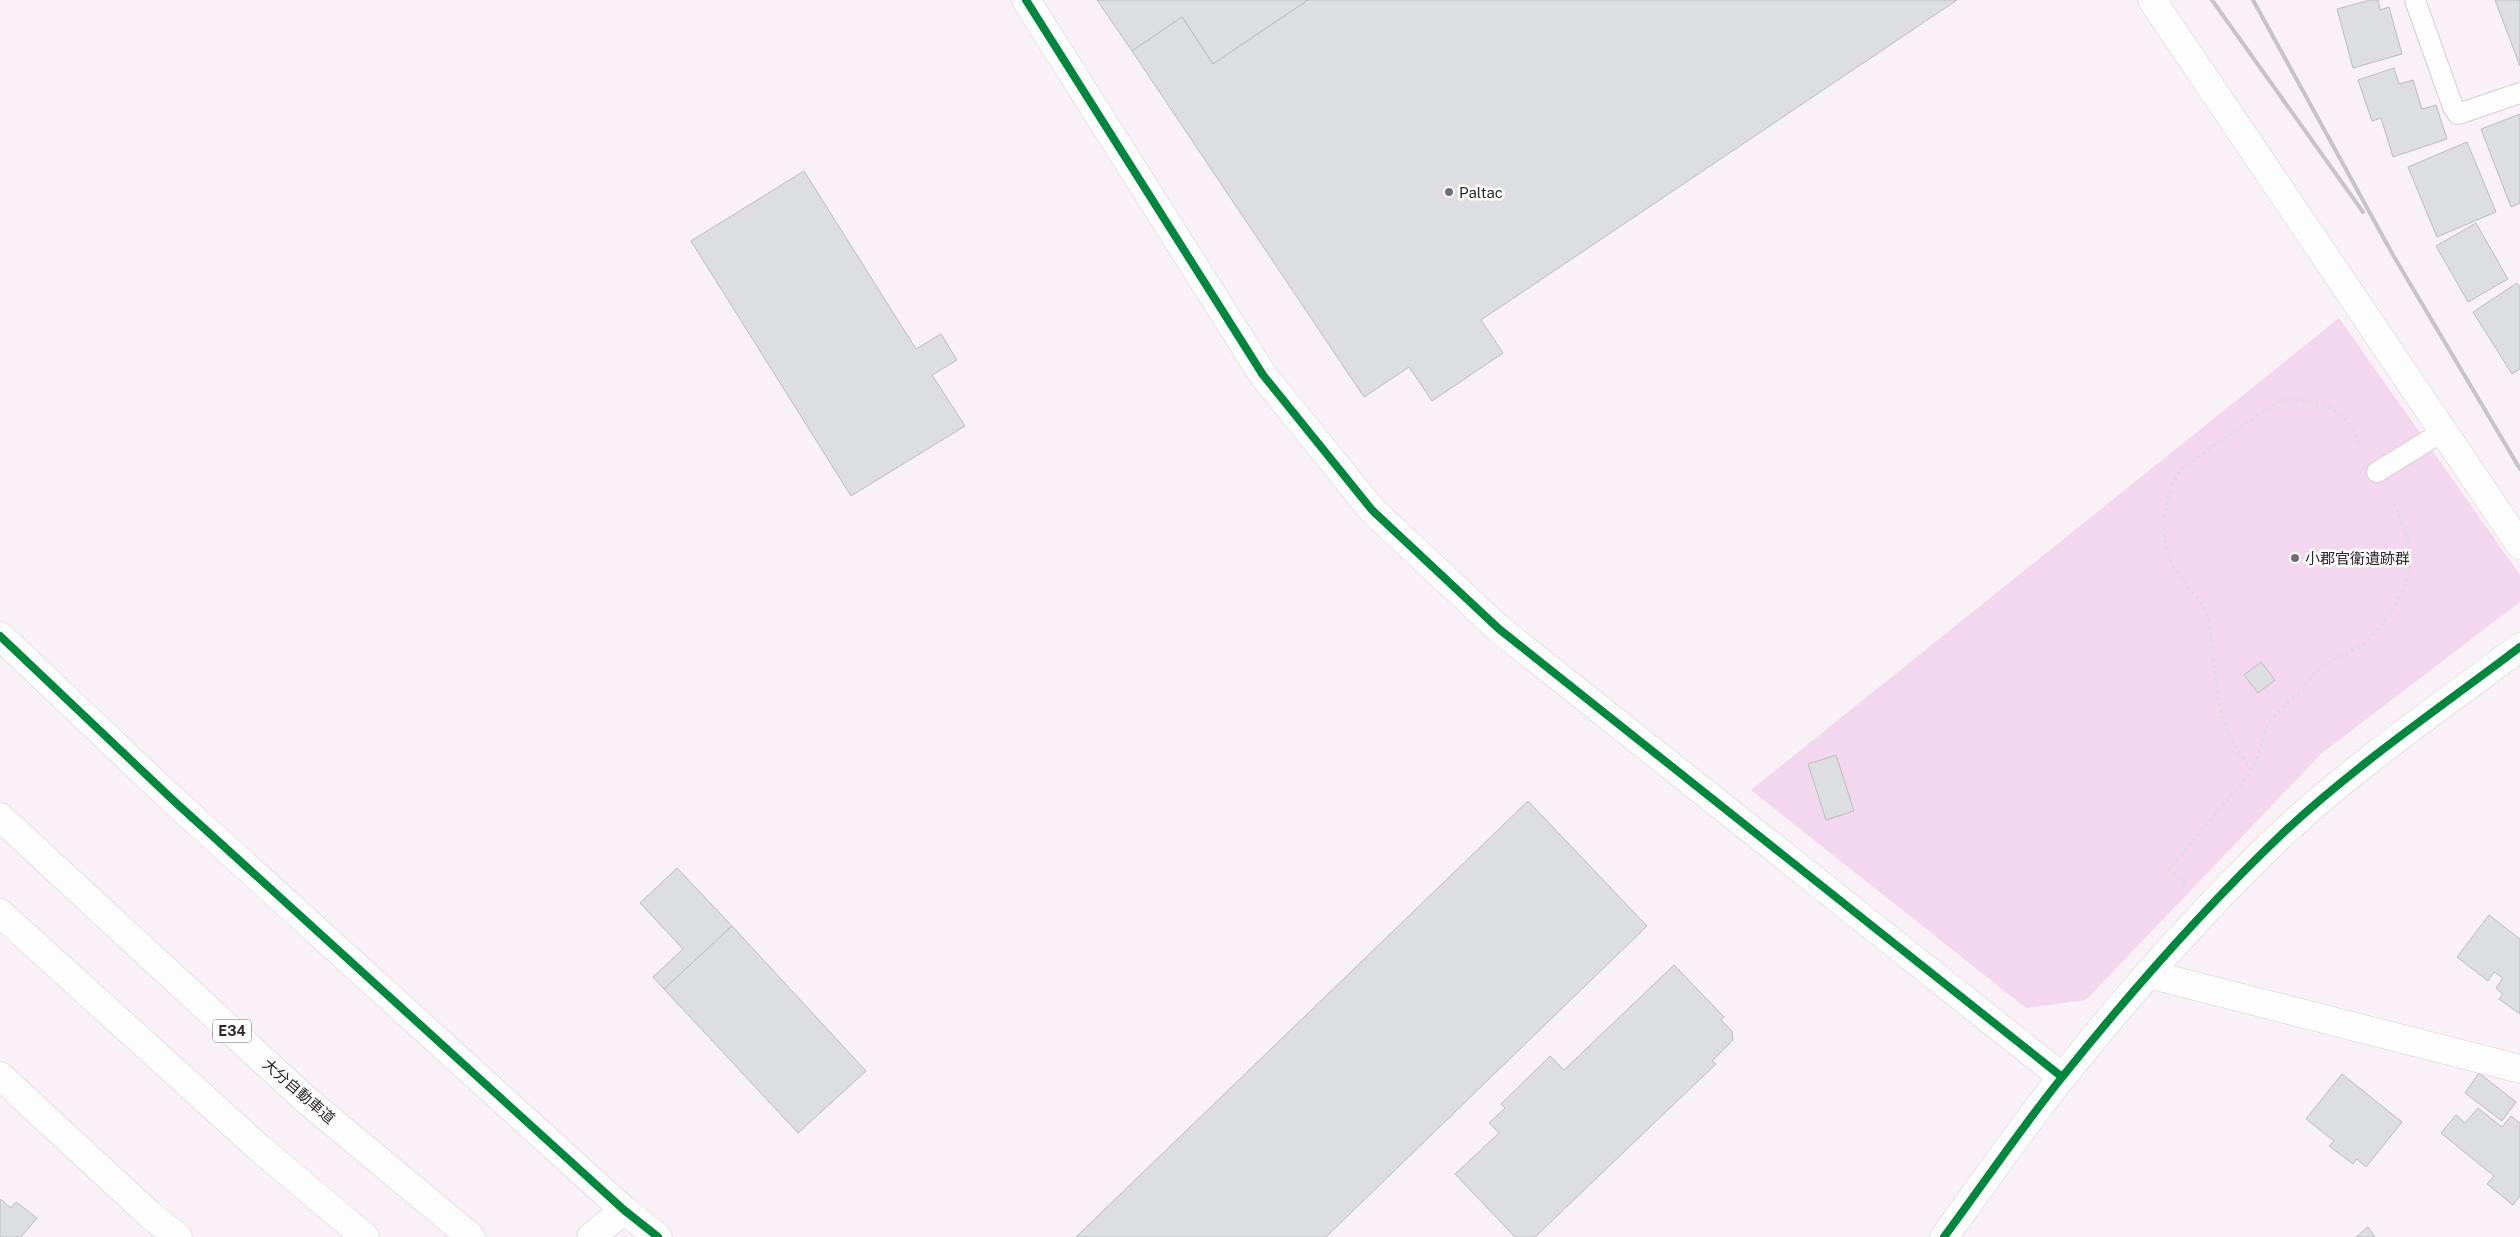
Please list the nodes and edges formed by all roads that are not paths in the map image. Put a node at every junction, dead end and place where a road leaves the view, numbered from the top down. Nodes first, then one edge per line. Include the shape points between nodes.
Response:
1 (1026, 0) edge
2 (2152, 0) edge
3 (2415, 0) edge
4 (2520, 93) edge
5 (2442, 432) junction
6 (2377, 472) road end
7 (2520, 545) edge
8 (0, 636) edge
9 (2520, 647) edge
10 (0, 817) edge
11 (0, 913) edge
12 (2148, 974) junction
13 (2520, 1069) edge
14 (0, 1076) edge
15 (2062, 1077) junction
16 (624, 1210) junction
17 (178, 1237) edge
18 (365, 1237) edge
19 (471, 1237) edge
20 (591, 1237) edge
21 (658, 1237) edge
22 (1944, 1237) edge

1 - 15 main road via 1263,376 1372,510 1499,628
2 - 5 main road
3 - 4 lane via 2452,106 2458,114
5 - 6 lane
5 - 7 main road
8 - 16 main road via 174,802
9 - 12 main road via 2340,784 2286,831 2210,905
10 - 19 main road, 大分自動車道 / E34 via 304,1098
11 - 18 main road via 258,1147
12 - 13 main road
12 - 15 main road
14 - 17 main road
15 - 22 main road
16 - 20 main road
16 - 21 main road

